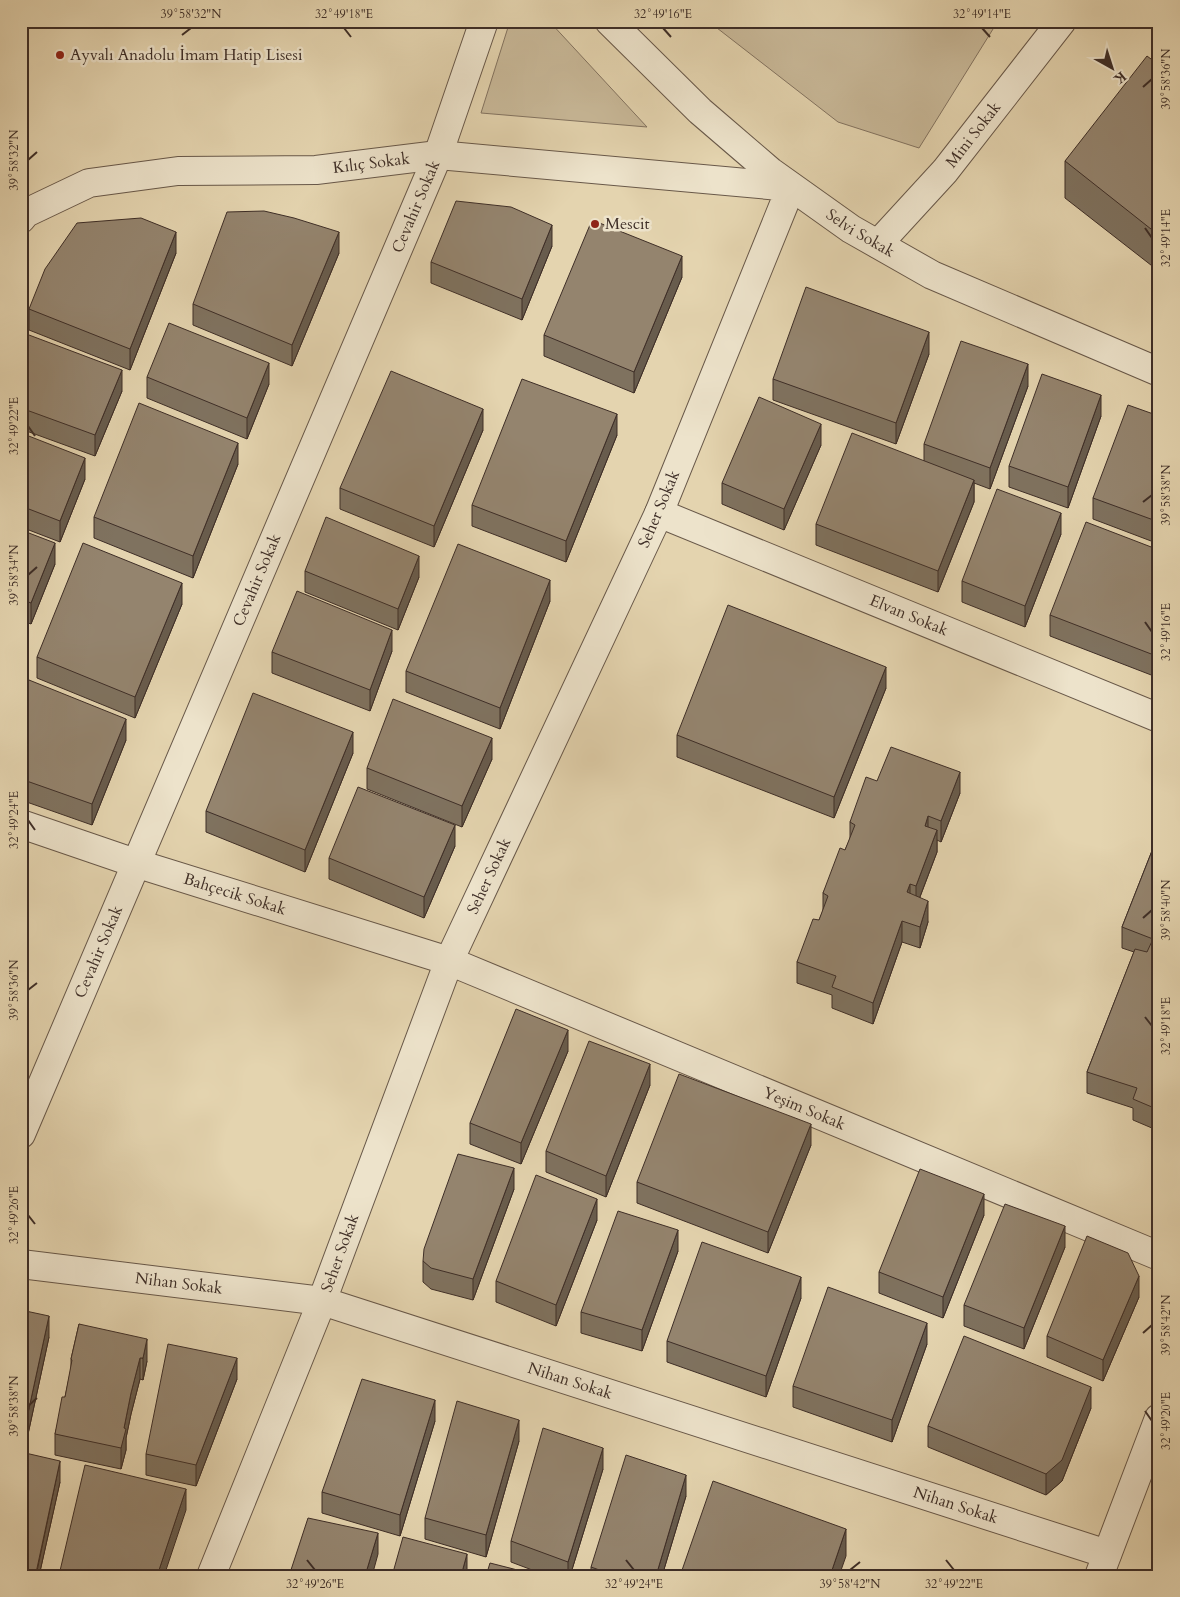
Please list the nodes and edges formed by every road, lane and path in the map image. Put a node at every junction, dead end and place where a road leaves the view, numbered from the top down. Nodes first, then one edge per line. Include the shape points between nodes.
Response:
1 (484, 21) edge
2 (609, 21) edge
3 (1062, 21) edge
4 (438, 155) junction
5 (791, 187) junction
6 (21, 219) edge
7 (878, 244) junction
8 (1159, 372) edge
9 (659, 513) junction
10 (1159, 718) edge
11 (21, 824) edge
12 (135, 863) junction
13 (449, 961) junction
14 (21, 1134) edge
15 (1159, 1256) edge
16 (21, 1264) edge
17 (322, 1301) junction
18 (1159, 1418) edge
19 (1103, 1565) edge
20 (211, 1576) edge

1 - 4 street, Cevahir Sokak
2 - 5 street, Selvi Sokak via 700,111
3 - 7 street, Mini Sokak via 945,171
4 - 5 street, Kılıç Sokak
4 - 6 street, Kılıç Sokak via 316,170 178,170 89,183 26,213
4 - 12 street, Cevahir Sokak
5 - 7 street, Selvi Sokak
5 - 9 street, Seher Sokak
7 - 8 street, Selvi Sokak via 932,275
9 - 10 street, Elvan Sokak
9 - 13 street, Seher Sokak
11 - 12 street, Bahçecik Sokak
12 - 13 street, Bahçecik Sokak
12 - 14 street, Cevahir Sokak
13 - 15 street, Yeşim Sokak
13 - 17 street, Seher Sokak
16 - 17 street, Nihan Sokak
17 - 19 street, Nihan Sokak
17 - 20 street, Seher Sokak
18 - 19 street

